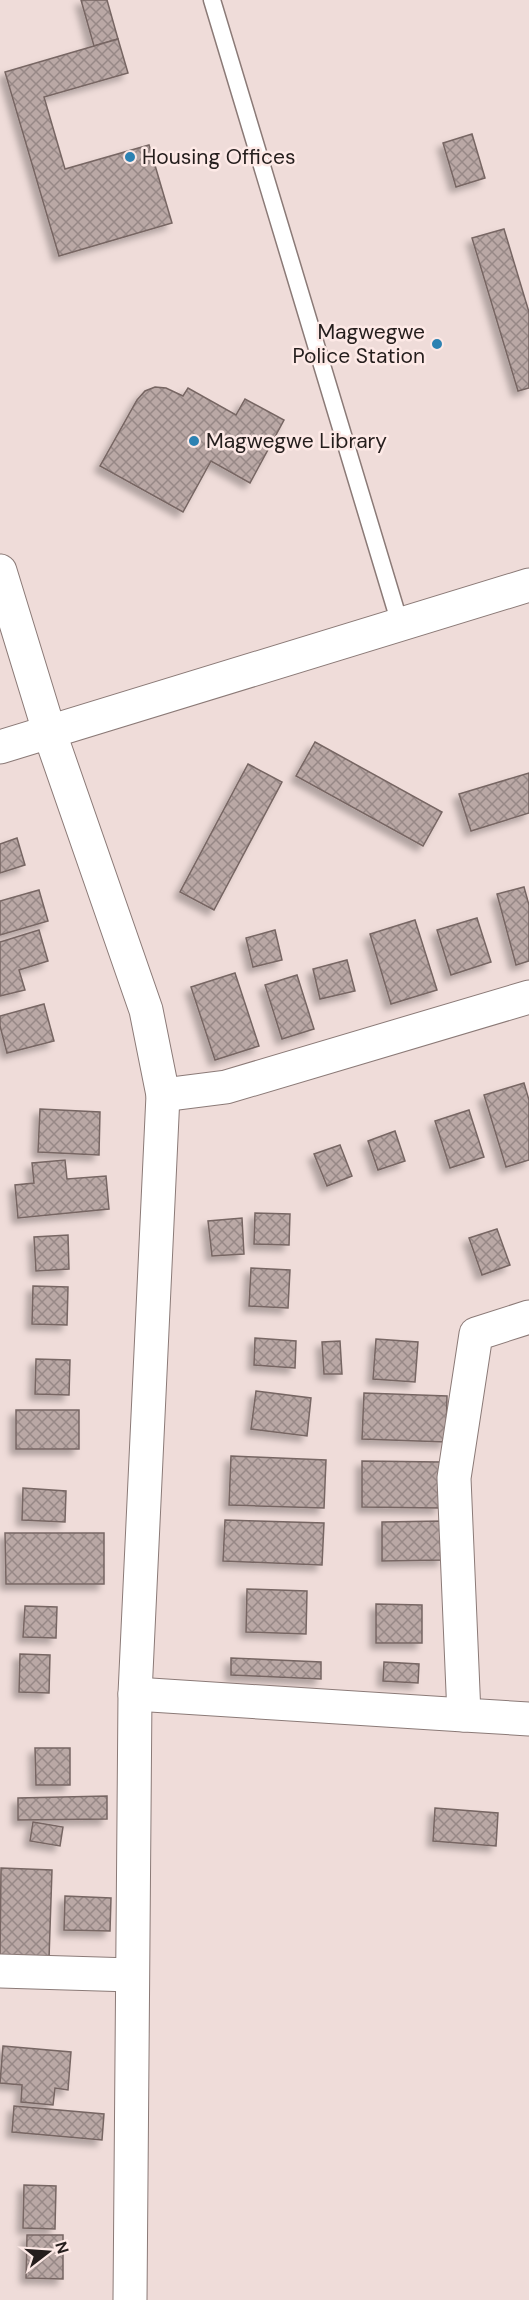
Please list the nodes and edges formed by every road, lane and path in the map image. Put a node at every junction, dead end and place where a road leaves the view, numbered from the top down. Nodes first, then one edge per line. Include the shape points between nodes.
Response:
1 (212, 0) edge
2 (0, 571) edge
3 (529, 585) edge
4 (399, 624) junction
5 (49, 731) junction
6 (0, 747) edge
7 (529, 997) edge
8 (163, 1095) junction
9 (529, 1317) edge
10 (135, 1694) junction
11 (464, 1715) junction
12 (529, 1719) edge
13 (0, 1971) edge
14 (132, 1975) junction
15 (130, 2300) edge

1 - 4 lane
2 - 5 street
3 - 4 street
4 - 5 street
5 - 6 street
5 - 8 street via 146,1010
7 - 8 street via 226,1087
8 - 10 street
9 - 11 street via 476,1334 454,1478
10 - 11 street
10 - 14 street
11 - 12 street
13 - 14 street
14 - 15 street

